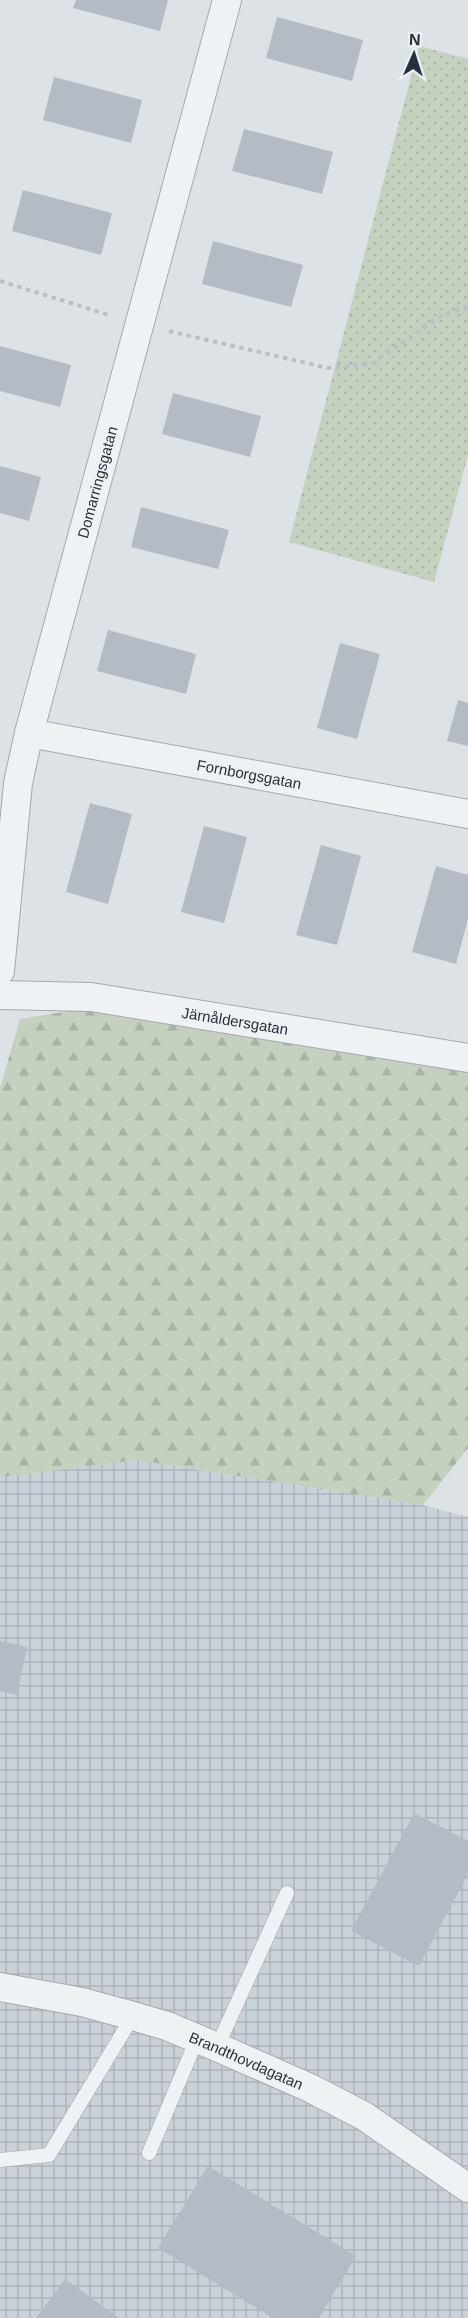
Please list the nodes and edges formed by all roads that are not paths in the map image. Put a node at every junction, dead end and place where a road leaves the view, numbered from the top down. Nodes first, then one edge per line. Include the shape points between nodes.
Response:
1 (227, 0) edge
2 (29, 733) junction
3 (468, 814) edge
4 (0, 971) edge
5 (0, 995) edge
6 (468, 1058) edge
7 (287, 1893) dead end
8 (0, 1986) edge
9 (133, 2016) junction
10 (207, 2043) junction
11 (149, 2153) dead end
12 (0, 2160) edge
13 (468, 2188) edge

1 - 2 street, Domarringsgatan
2 - 3 street, Fornborgsgatan
2 - 4 street, Domarringsgatan via 18,783
5 - 6 street, Järnåldersgatan via 103,999
7 - 10 lane
8 - 9 street, Brandthovdagatan
9 - 10 street, Brandthovdagatan
9 - 12 lane via 49,2155
10 - 11 lane
10 - 13 street, Brandthovdagatan via 364,2116

